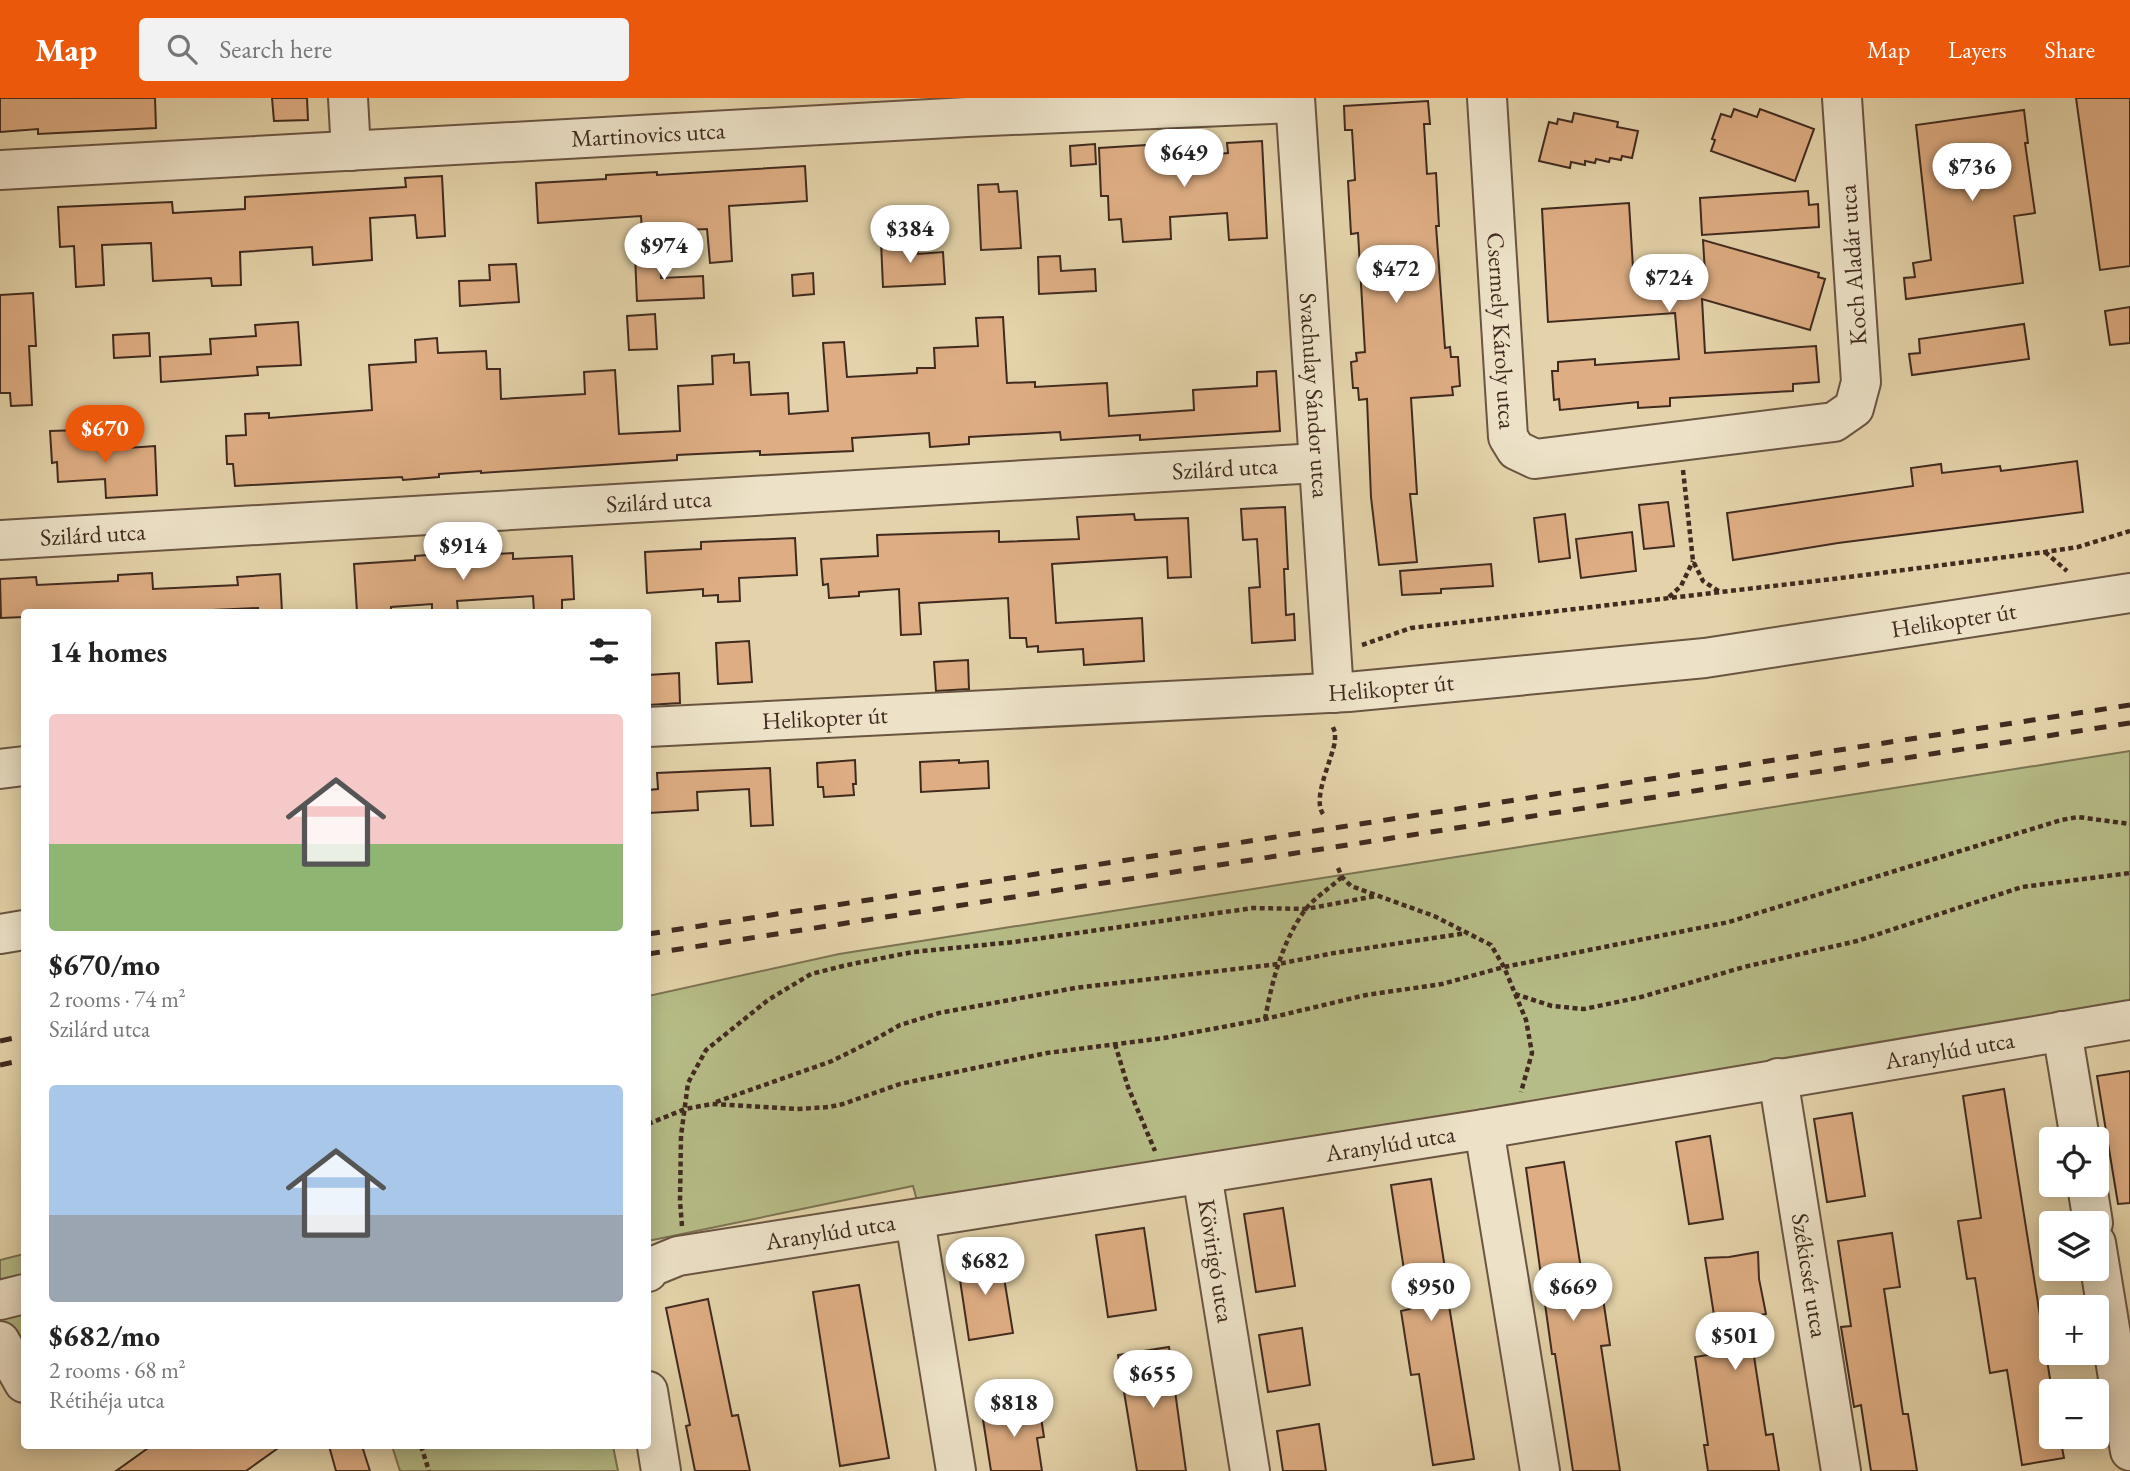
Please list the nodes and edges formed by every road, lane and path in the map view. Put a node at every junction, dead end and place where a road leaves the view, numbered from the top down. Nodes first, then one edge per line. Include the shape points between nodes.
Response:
1 (348, 98) edge
2 (1487, 98) edge
3 (1842, 98) edge
4 (1295, 101) edge
5 (967, 108) edge
6 (351, 151) junction
7 (0, 170) edge
8 (1834, 422) joint
9 (1680, 442) junction
10 (1318, 463) junction
11 (2130, 531) edge
12 (0, 540) edge
13 (1693, 561) junction
14 (1720, 593) junction
15 (2130, 593) edge
16 (1667, 598) junction
17 (1331, 655) junction
18 (1331, 705) junction
19 (651, 727) edge
20 (21, 766) edge
21 (0, 769) edge
22 (1323, 814) dead end
23 (2130, 824) edge
24 (1338, 869) dead end
25 (2130, 873) edge
26 (1342, 877) junction
27 (1376, 896) junction
28 (1306, 909) junction
29 (21, 930) edge
30 (1468, 933) junction
31 (0, 934) edge
32 (1278, 964) junction
33 (1504, 967) junction
34 (1516, 994) junction
35 (1265, 1018) junction
36 (2130, 1020) edge
37 (2062, 1031) junction
38 (1115, 1044) junction
39 (1778, 1079) junction
40 (712, 1104) junction
41 (685, 1109) junction
42 (651, 1123) edge
43 (2078, 1127) edge
44 (1495, 1128) junction
45 (1186, 1177) junction
46 (915, 1220) junction
47 (661, 1265) edge
48 (2102, 1281) edge
49 (21, 1295) edge
50 (0, 1300) edge
51 (0, 1341) edge
52 (21, 1377) edge
53 (21, 1383) edge
54 (0, 1392) edge
55 (651, 1409) edge
56 (422, 1449) edge
57 (2130, 1451) edge
58 (429, 1471) edge
59 (661, 1471) edge
60 (956, 1471) edge
61 (1250, 1471) edge
62 (1540, 1471) edge
63 (1841, 1471) edge

1 - 6 street
2 - 9 street, Csermely Károly utca via 1508,437 1516,450 1535,459
3 - 8 street, Koch Aladár utca via 1861,382 1854,408
4 - 5 street, Martinovics utca
4 - 10 street, Svachulay Sándor utca
5 - 6 street, Martinovics utca
6 - 7 street, Martinovics utca
8 - 9 street, Csermely Károly utca
9 - 13 path
10 - 12 street, Szilárd utca
10 - 17 street, Svachulay Sándor utca
11 - 14 path via 2078,547
13 - 14 path via 1703,581
13 - 16 path via 1681,586
14 - 16 path
15 - 18 street, Helikopter út via 1704,658
16 - 17 path via 1411,628
17 - 18 street, Svachulay Sándor utca
18 - 19 street, Helikopter út
18 - 22 path via 1335,741 1319,797
20 - 21 street
23 - 33 path via 2078,817 2061,820 1729,922
24 - 26 path
25 - 34 path via 2022,887 1857,941 1584,1009 1552,1006
26 - 27 path
26 - 28 path
27 - 28 path
27 - 30 path
28 - 32 path
28 - 41 path via 1242,909 926,951 811,974 768,1000 706,1051 688,1083
29 - 31 street
30 - 32 path
30 - 33 path via 1491,945
32 - 35 path
32 - 40 path via 1076,988 939,1013 900,1025 821,1065
33 - 34 path
33 - 35 path via 1442,984 1366,995
34 - 44 path via 1532,1053 1519,1100
35 - 38 path
36 - 37 street, Aranylúd utca
37 - 39 street, Aranylúd utca
37 - 43 street
38 - 40 path via 962,1070 829,1107
38 - 45 path via 1143,1125
39 - 44 street, Aranylúd utca
39 - 63 street, Székicsér utca
40 - 41 path
41 - 42 path
41 - 47 path via 680,1201
44 - 45 street, Aranylúd utca
44 - 62 street
45 - 46 street, Aranylúd utca
45 - 61 street, Kövirigó utca
46 - 47 street, Aranylúd utca
46 - 60 street
48 - 57 street
49 - 50 street
51 - 52 street
53 - 54 street
55 - 59 street
56 - 58 path

